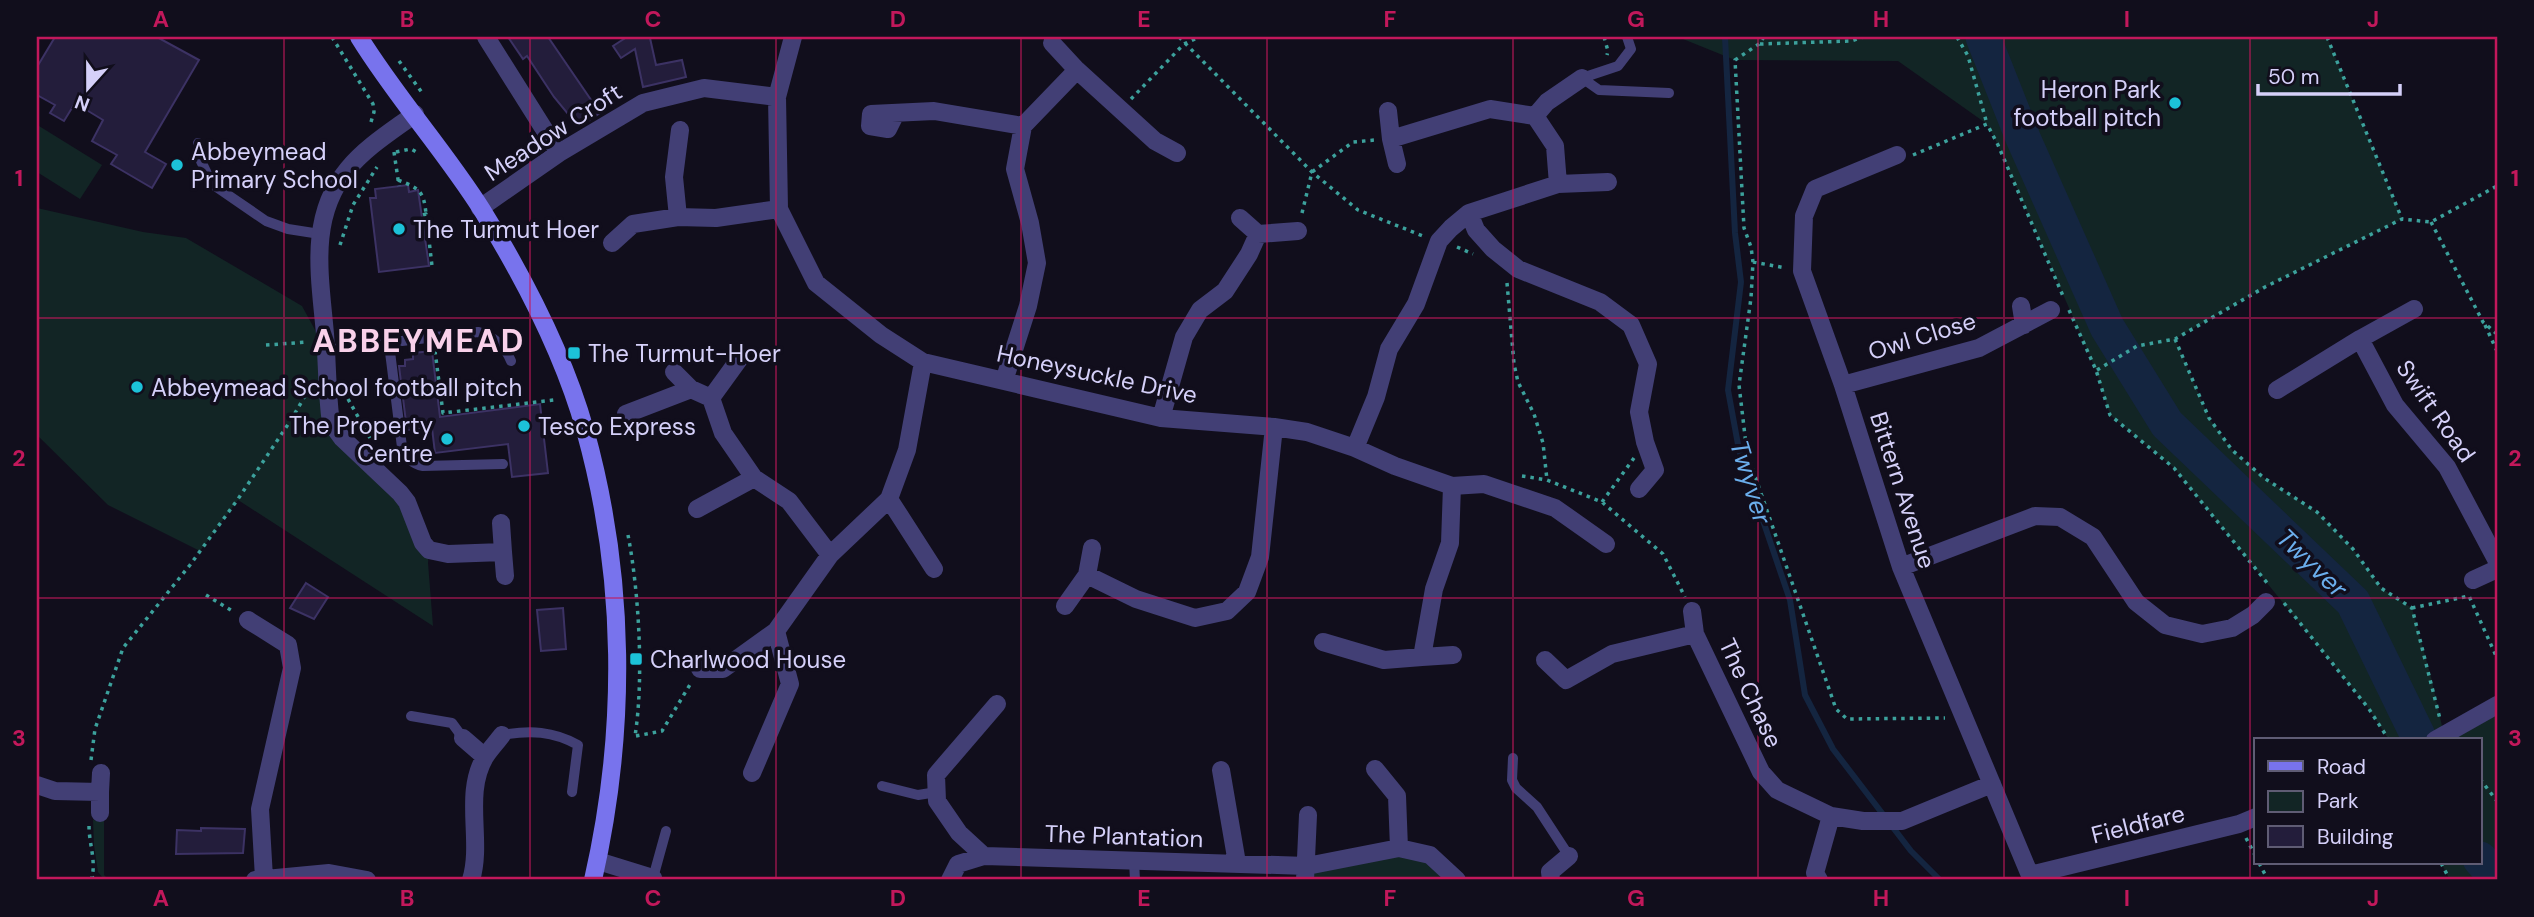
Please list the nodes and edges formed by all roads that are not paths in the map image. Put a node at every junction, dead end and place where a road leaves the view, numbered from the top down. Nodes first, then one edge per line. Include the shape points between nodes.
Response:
1 (359, 37) edge
2 (486, 37) edge
3 (793, 37) edge
4 (1627, 37) edge
5 (1052, 43) dead end
6 (1077, 70) junction
7 (1582, 78) junction
8 (1669, 93) dead end
9 (777, 97) junction
10 (1388, 111) dead end
11 (415, 114) junction
12 (871, 114) dead end
13 (1535, 116) junction
14 (1023, 126) junction
15 (680, 130) dead end
16 (1391, 139) junction
17 (198, 144) dead end
18 (559, 153) junction
19 (1177, 153) dead end
20 (1897, 155) road end
21 (1397, 164) dead end
22 (1608, 183) dead end
23 (1558, 184) junction
24 (480, 208) junction
25 (779, 209) junction
26 (1469, 214) junction
27 (678, 217) junction
28 (1240, 218) dead end
29 (1298, 230) road end
30 (320, 234) junction
31 (1258, 234) junction
32 (612, 243) dead end
33 (2021, 306) dead end
34 (2414, 309) dead end
35 (2051, 310) dead end
36 (2024, 325) junction
37 (2360, 339) junction
38 (389, 344) junction
39 (318, 346) junction
40 (740, 358) dead end
41 (510, 361) dead end
42 (923, 362) junction
43 (674, 372) dead end
44 (1004, 381) junction
45 (1843, 385) junction
46 (691, 389) junction
47 (2277, 390) dead end
48 (711, 398) junction
49 (626, 414) dead end
50 (1161, 418) junction
51 (1274, 427) junction
52 (1355, 448) junction
53 (502, 464) dead end
54 (754, 478) junction
55 (1452, 486) junction
56 (1639, 489) dead end
57 (889, 499) junction
58 (697, 509) dead end
59 (501, 523) dead end
60 (1606, 544) dead end
61 (1092, 548) dead end
62 (503, 552) junction
63 (830, 555) junction
64 (2497, 561) edge
65 (1901, 567) junction
66 (934, 569) dead end
67 (2497, 569) edge
68 (1087, 575) junction
69 (505, 576) dead end
70 (2473, 580) dead end
71 (2272, 595) road end
72 (1065, 606) dead end
73 (1692, 611) dead end
74 (248, 620) road end
75 (776, 631) junction
76 (1695, 634) junction
77 (1323, 642) dead end
78 (1453, 655) dead end
79 (1422, 657) junction
80 (1545, 660) dead end
81 (700, 669) road end
82 (997, 704) dead end
83 (2497, 705) edge
84 (411, 716) dead end
85 (502, 735) joint
86 (463, 738) joint
87 (2439, 738) edge
88 (485, 757) junction
89 (1513, 758) dead end
90 (1375, 769) dead end
91 (1221, 770) dead end
92 (752, 773) dead end
93 (1992, 784) junction
94 (37, 785) edge
95 (881, 786) dead end
96 (572, 792) dead end
97 (937, 792) junction
98 (1308, 816) dead end
99 (1831, 816) junction
100 (95, 817) road end
101 (2254, 818) edge
102 (666, 831) dead end
103 (1399, 848) junction
104 (984, 856) junction
105 (1569, 856) joint
106 (1134, 860) junction
107 (598, 861) junction
108 (1237, 863) junction
109 (1306, 873) edge
110 (653, 878) joint
111 (2031, 878) edge
112 (259, 879) edge
113 (368, 880) edge
114 (471, 880) edge
115 (593, 880) edge
116 (950, 880) edge
117 (1135, 880) edge
118 (1457, 880) edge
119 (1550, 880) edge
120 (1819, 880) edge

1 - 11 street
2 - 18 street
3 - 9 street, Honeysuckle Drive
4 - 7 lane via 1631,48 1618,66
5 - 6 street
6 - 14 street
6 - 19 street via 1156,141
7 - 8 lane via 1599,90
7 - 13 street via 1546,102
9 - 18 street, Meadow Croft via 704,88 643,103
9 - 25 street, Honeysuckle Drive
10 - 16 street
11 - 24 street
11 - 30 street via 349,168 330,196
12 - 14 street via 934,111
13 - 16 street via 1490,109
13 - 23 street via 1555,146
14 - 44 street via 1015,169 1037,263
15 - 27 street via 674,177
16 - 21 street
17 - 30 lane via 212,184 266,221
18 - 24 street, Meadow Croft
20 - 45 street, Bittern Avenue via 1815,189 1804,216 1802,271
22 - 23 street
23 - 26 street
24 - 107 street via 547,329 585,429 601,502 618,647 617,733
25 - 27 street via 716,218
25 - 42 street, Honeysuckle Drive via 816,283
26 - 52 street via 1439,242 1416,304 1389,349
26 - 56 street via 1476,230 1518,269 1600,302 1631,325 1648,364 1639,412 1655,470
27 - 32 street via 629,218
28 - 31 street
29 - 31 street
30 - 39 street
31 - 50 street via 1225,290 1200,310 1184,337
33 - 36 street
34 - 37 street
35 - 36 street, Owl Close
36 - 45 street, Owl Close via 1979,348
37 - 47 street
37 - 64 street, Swift Road via 2395,405 2447,467
38 - 39 lane
38 - 41 lane via 484,333 503,348
38 - 53 lane via 405,456 423,466
39 - 62 street via 334,427 400,493 422,543 439,553
40 - 48 street
42 - 44 street, Honeysuckle Drive
42 - 57 street via 907,450
43 - 46 street
44 - 50 street, Honeysuckle Drive
45 - 65 street, Bittern Avenue
46 - 48 street
46 - 49 street
48 - 54 street via 723,433
50 - 51 street, Honeysuckle Drive
51 - 52 street, Honeysuckle Drive
51 - 68 street via 1260,557 1247,592 1227,611 1195,618 1136,599
52 - 55 street, Honeysuckle Drive
54 - 58 street
54 - 63 street via 789,501
55 - 60 street, Honeysuckle Drive via 1484,484 1555,508
55 - 79 street via 1450,543 1434,589
57 - 63 street
57 - 66 street via 915,551
59 - 62 street
61 - 68 street
62 - 69 street
63 - 75 street
65 - 71 street via 2035,516 2060,517 2094,537 2136,602 2165,625 2202,634 2232,628
65 - 93 street, Bittern Avenue
67 - 70 street
68 - 72 street
73 - 76 street
74 - 112 street via 288,645 292,668 260,809
75 - 81 street via 723,669
75 - 92 street via 790,684
76 - 80 street, The Chase via 1612,654 1566,680
76 - 99 street, The Chase via 1761,772 1777,790
77 - 79 street via 1384,660
78 - 79 street
82 - 97 street via 936,775
83 - 87 street
84 - 86 lane via 452,723
85 - 88 street
85 - 96 lane via 535,731 563,737 578,746
86 - 88 street
88 - 114 street via 476,783 476,854
89 - 105 lane via 1516,788 1537,807
90 - 103 street via 1397,796
91 - 108 street via 1236,800
93 - 99 street, The Chase via 1902,821
93 - 111 street, Bittern Avenue
94 - 100 street via 55,791 97,778
95 - 97 lane via 918,795
97 - 104 street via 937,800 959,833
98 - 109 street
99 - 120 street via 1815,873
101 - 111 street, Fieldfare
102 - 110 lane
103 - 109 street, The Plantation
103 - 118 street, The Plantation via 1430,855
104 - 106 street, The Plantation
104 - 116 street, The Plantation via 958,864
105 - 119 street via 1550,872
106 - 108 street, The Plantation
106 - 117 lane
107 - 110 street
107 - 115 street
108 - 109 street, The Plantation
112 - 113 street via 329,873

